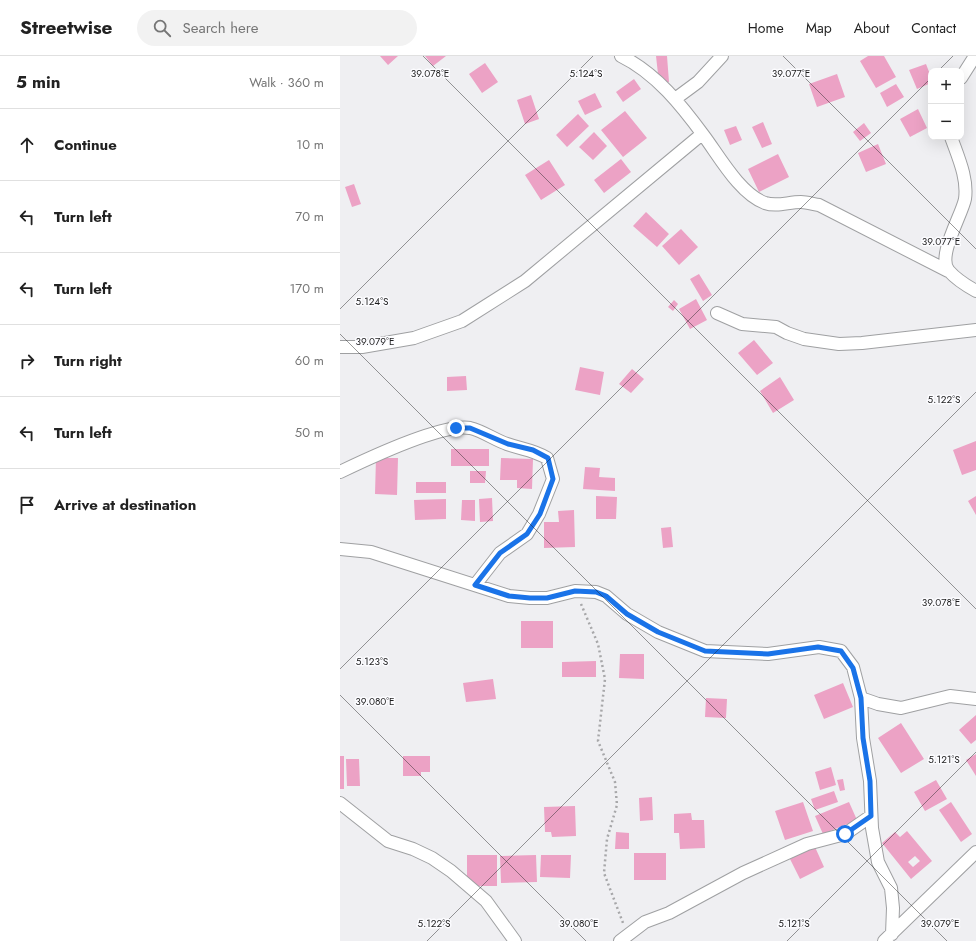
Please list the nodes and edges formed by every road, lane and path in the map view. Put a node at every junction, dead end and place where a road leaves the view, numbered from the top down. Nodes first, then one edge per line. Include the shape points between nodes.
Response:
1 (621, 56) edge
2 (722, 56) edge
3 (975, 56) edge
4 (710, 61) edge
5 (964, 73) edge
6 (675, 99) junction
7 (702, 134) junction
8 (952, 140) edge
9 (948, 271) junction
10 (976, 291) edge
11 (717, 313) dead end
12 (976, 330) edge
13 (340, 347) edge
14 (340, 472) edge
15 (340, 549) edge
16 (475, 585) junction
17 (575, 591) junction
18 (861, 698) junction
19 (976, 699) edge
20 (340, 803) edge
21 (871, 816) junction
22 (976, 852) edge
23 (888, 937) edge
24 (624, 938) edge
25 (515, 941) edge

1 - 6 street via 653,77
2 - 4 street
3 - 5 street
4 - 6 street via 698,82
6 - 7 street
7 - 9 street via 731,174 754,198 778,205 801,202 819,205
7 - 13 street via 525,281 462,321 414,338 362,347
8 - 9 street via 966,185 965,200 946,254
9 - 10 street
11 - 12 street via 742,324 776,326 804,339 839,344
14 - 16 street via 440,431 456,428 470,428 508,444 533,450 548,458 553,479 540,514 527,534 500,553
15 - 16 street via 371,552
16 - 17 street via 509,596 530,598 547,598
17 - 18 street via 596,592 606,596 627,614 658,632 705,651 768,654 818,647 841,651 853,668
17 - 24 path via 598,644 605,679 598,741 615,782 616,805 607,839 604,873
18 - 19 street via 901,708 950,696
18 - 21 street
20 - 25 street via 388,841 432,858 451,871 486,901
21 - 23 street via 878,862 891,888 894,908
21 - 24 street via 845,834 807,844 743,873 669,913 645,922
22 - 23 street

